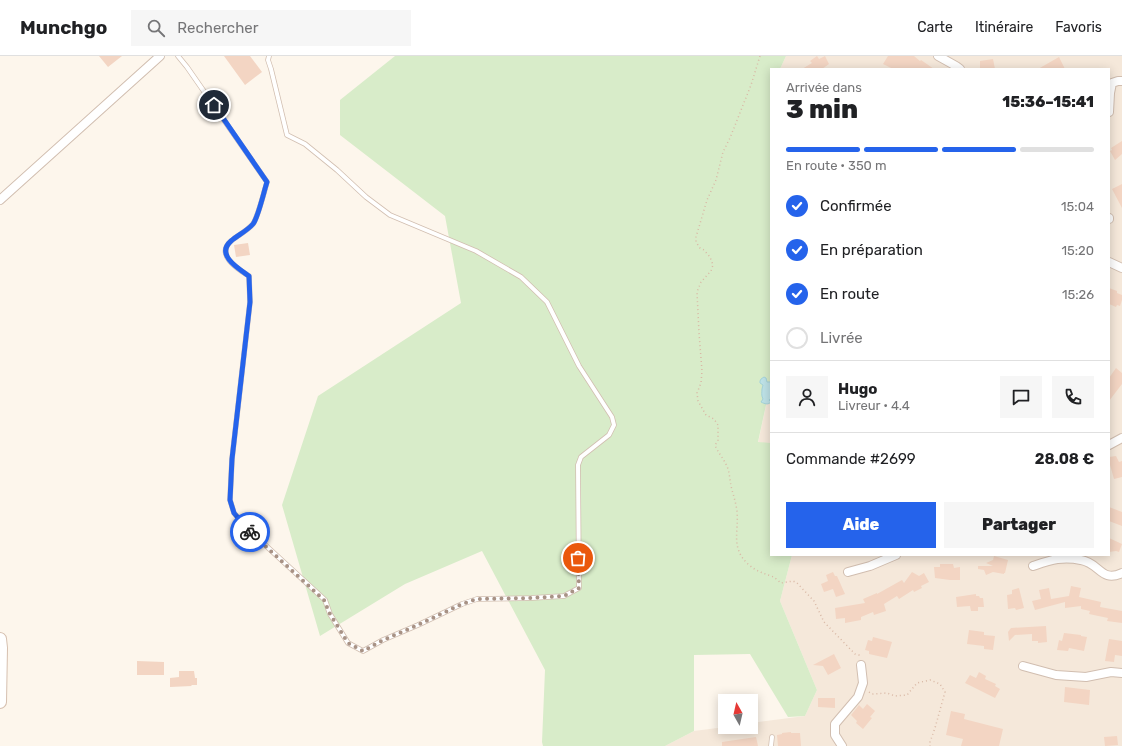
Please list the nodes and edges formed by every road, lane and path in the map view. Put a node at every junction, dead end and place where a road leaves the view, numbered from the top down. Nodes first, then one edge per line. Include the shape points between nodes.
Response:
1 (160, 56) edge
2 (178, 56) edge
3 (269, 56) edge
4 (760, 56) edge
5 (938, 56) edge
6 (959, 68) edge
7 (1122, 82) edge
8 (1110, 93) edge
9 (0, 200) edge
10 (1110, 262) edge
11 (1122, 268) edge
12 (1122, 438) edge
13 (1110, 444) edge
14 (894, 556) edge
15 (1033, 566) dead end
16 (848, 572) dead end
17 (1122, 573) edge
18 (0, 639) edge
19 (861, 665) joint
20 (1023, 666) dead end
21 (1122, 673) edge
22 (862, 685) junction
23 (0, 702) edge
24 (772, 737) dead end
25 (771, 746) edge
26 (842, 746) edge
27 (930, 746) edge

1 - 9 street
2 - 3 lane via 267,182 253,224 229,242 226,250 227,259 249,276 250,302 232,459 230,500 234,513 250,532 324,600 348,643 363,651 477,599 564,596 579,588 578,465 581,457 608,435 614,425 612,417 579,366 547,302 520,278 476,251 390,215 305,144 287,135
4 - 19 path via 751,85 723,152 696,236 696,242 710,257 713,265 697,292 702,370 697,393 698,401 706,415 714,419 718,425 718,441 715,445 728,468 735,499 738,551 756,570 772,576 781,583 797,583 814,601 824,622 859,655
5 - 6 street
7 - 8 street via 1112,83
10 - 11 street
12 - 13 street
14 - 16 street
15 - 17 street via 1057,559 1076,559 1091,563 1109,576
18 - 23 main road
19 - 22 street
20 - 21 street via 1056,675 1086,677 1111,672
22 - 26 street via 858,696 835,724 835,735
22 - 27 path via 872,694 887,693 895,696 907,695 918,683 930,680 940,684 945,692
24 - 25 lane

